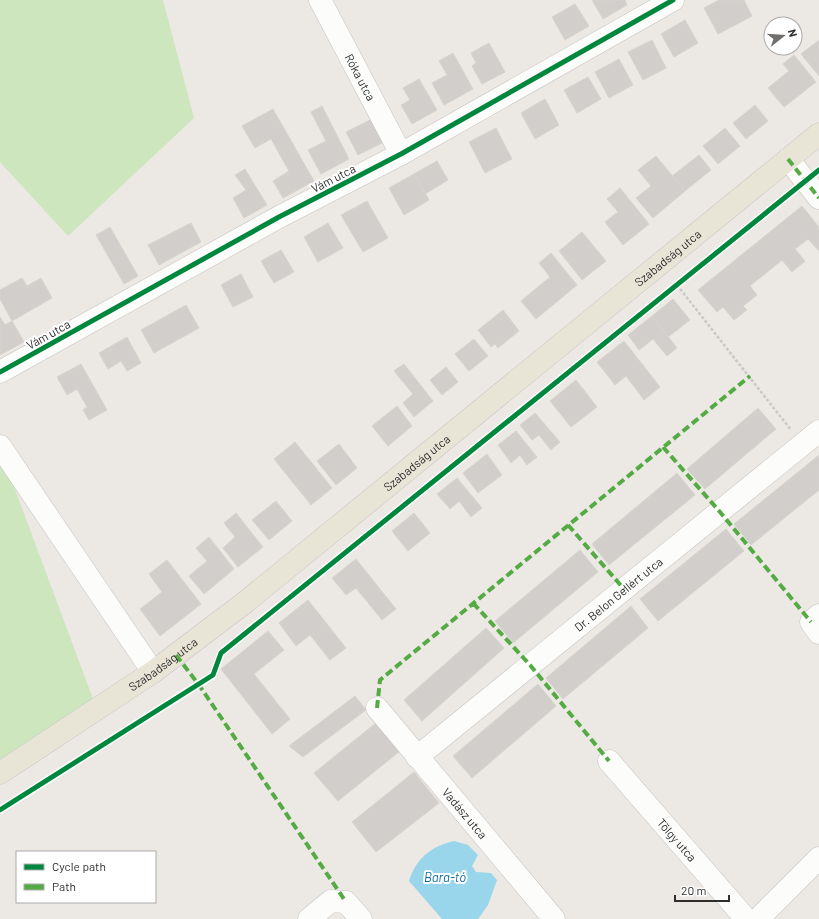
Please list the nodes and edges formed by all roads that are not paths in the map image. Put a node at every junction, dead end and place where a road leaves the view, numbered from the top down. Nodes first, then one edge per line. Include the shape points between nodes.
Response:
1 (320, 0) edge
2 (673, 0) edge
3 (819, 134) edge
4 (401, 154) junction
5 (788, 159) junction
6 (819, 198) edge
7 (0, 372) edge
8 (819, 431) edge
9 (0, 446) edge
10 (819, 615) edge
11 (819, 633) edge
12 (153, 672) junction
13 (377, 708) dead end
14 (417, 757) junction
15 (609, 761) dead end
16 (0, 774) edge
17 (819, 858) edge
18 (309, 919) edge
19 (361, 919) edge
20 (554, 919) edge
21 (746, 919) edge
22 (758, 919) edge

1 - 4 street, Róka utca
2 - 4 street, Vám utca
3 - 5 main road, Szabadság utca
4 - 7 street, Vám utca via 279,216
5 - 6 street
5 - 12 main road, Szabadság utca via 314,547
8 - 14 street, Dr. Belon Gellért utca
9 - 12 street
10 - 11 street via 811,622
12 - 16 main road, Szabadság utca
13 - 14 street, Vadász utca
14 - 20 street, Vadász utca
15 - 21 street, Tölgy utca
17 - 22 street
18 - 19 street via 331,901 346,902

